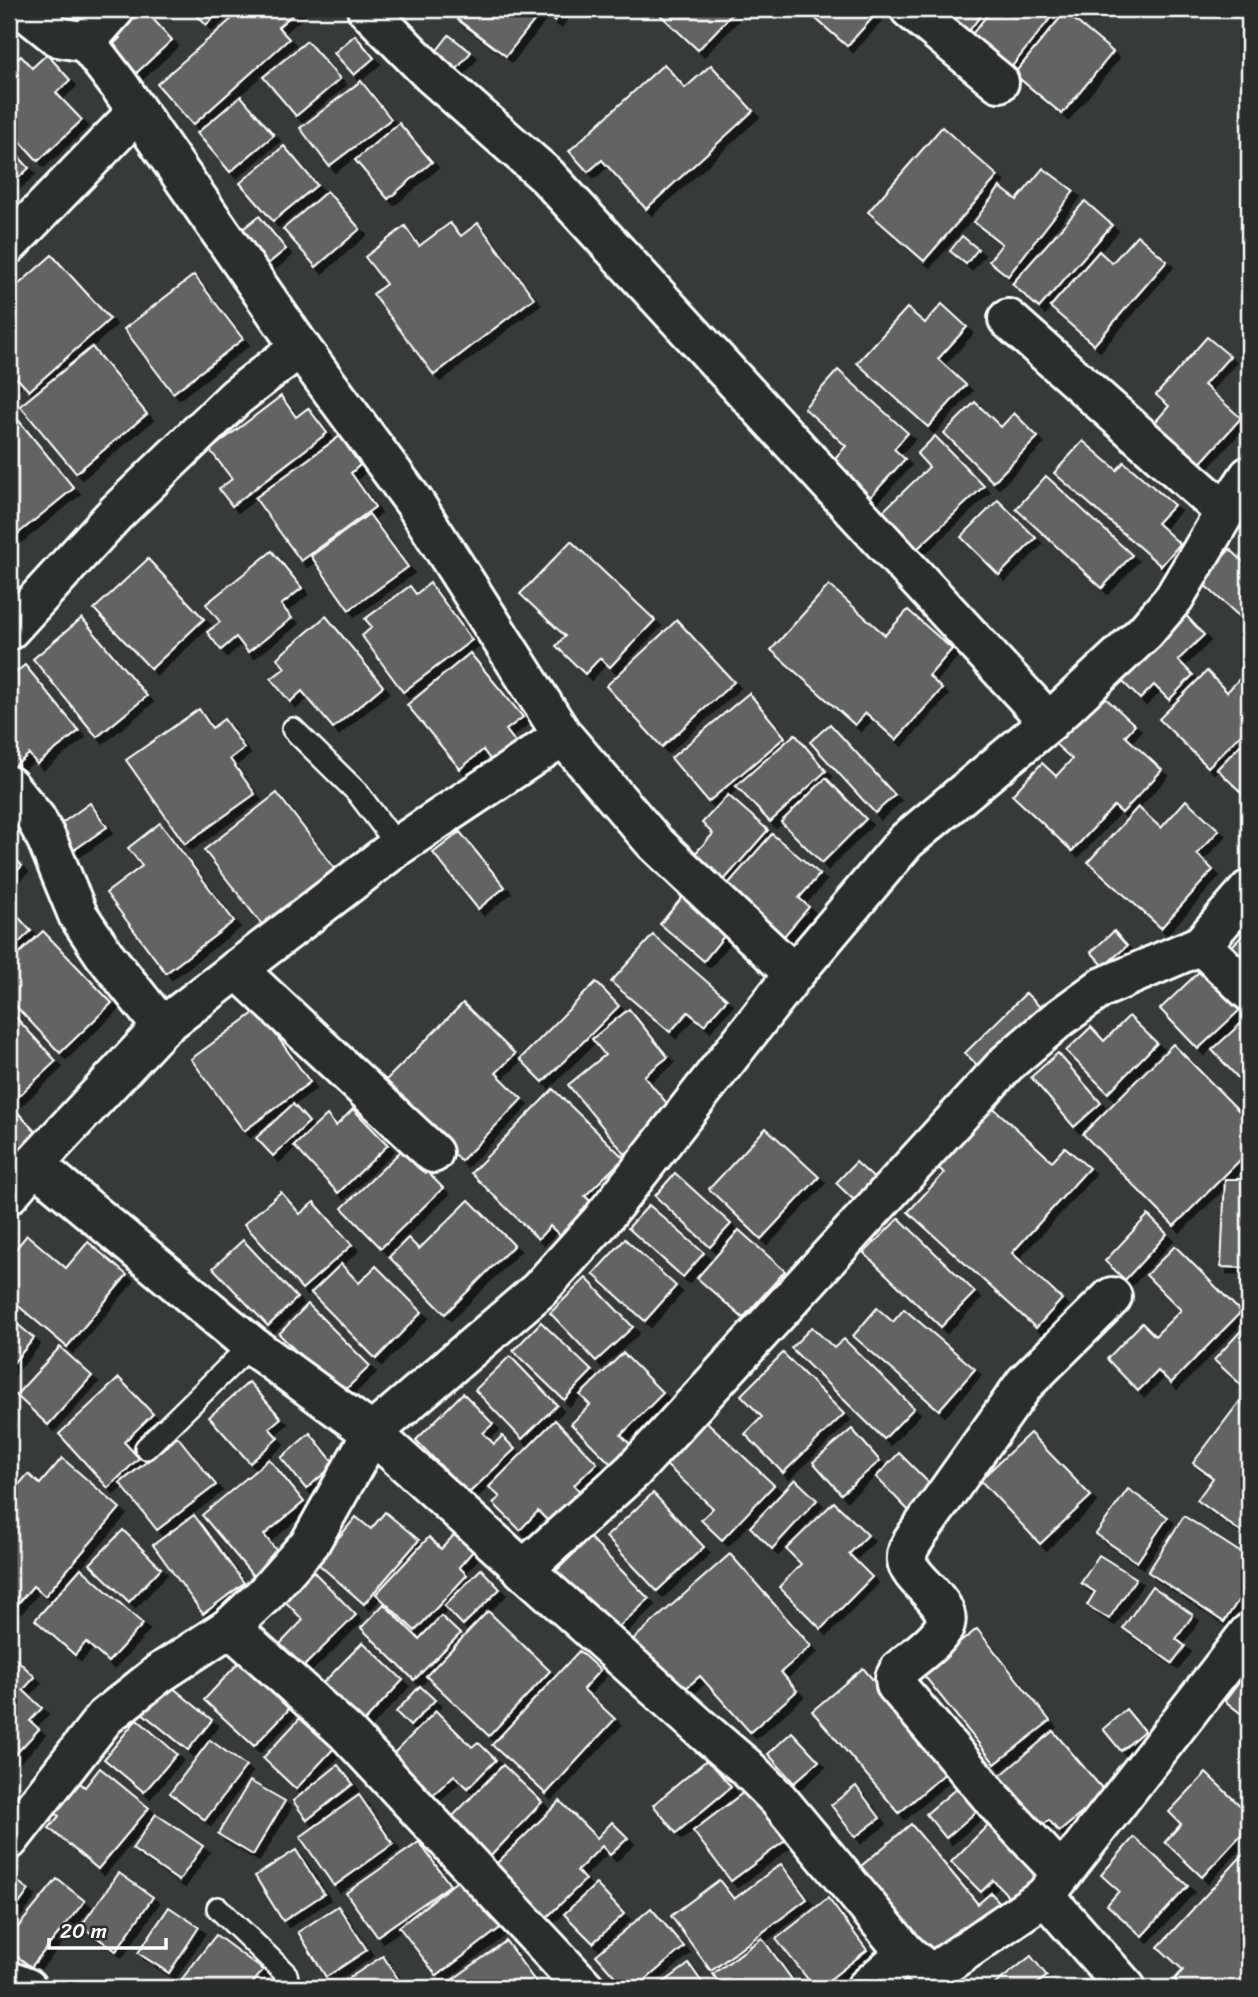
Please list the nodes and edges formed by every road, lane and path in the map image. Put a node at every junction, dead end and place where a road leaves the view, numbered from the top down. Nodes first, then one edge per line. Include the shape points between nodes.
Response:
1 (23, 9) edge
2 (115, 9) edge
3 (367, 9) edge
4 (910, 9) edge
5 (86, 42) junction
6 (999, 82) dead end
7 (136, 113) junction
8 (9, 244) edge
9 (1008, 319) dead end
10 (300, 347) junction
11 (1241, 493) edge
12 (9, 630) edge
13 (1049, 722) junction
14 (293, 729) dead end
15 (563, 736) junction
16 (9, 786) edge
17 (398, 846) junction
18 (1249, 890) edge
19 (1201, 945) junction
20 (237, 969) junction
21 (794, 974) junction
22 (1249, 991) edge
23 (162, 1027) junction
24 (433, 1153) dead end
25 (34, 1164) junction
26 (9, 1194) edge
27 (1112, 1297) dead end
28 (251, 1345) junction
29 (372, 1433) junction
30 (146, 1448) dead end
31 (523, 1570) junction
32 (230, 1627) junction
33 (1249, 1633) edge
34 (9, 1840) edge
35 (1054, 1885) junction
36 (218, 1908) dead end
37 (906, 1953) junction
38 (9, 1981) edge
39 (27, 1988) edge
40 (289, 1988) edge
41 (584, 1988) edge
42 (866, 1988) edge
43 (1126, 1988) edge

1 - 5 street via 58,37
2 - 5 street
3 - 13 street via 431,74 547,176
4 - 6 street
5 - 7 street
7 - 8 street
7 - 10 street
9 - 11 street
10 - 12 street via 236,397 116,513
10 - 15 street via 415,502
11 - 13 street via 1174,598
13 - 21 street via 906,841
14 - 17 lane via 357,792
15 - 17 street
15 - 21 street via 654,842
16 - 23 street via 36,819 78,915
17 - 20 street
18 - 19 street
19 - 22 street
19 - 31 street via 1101,988 1006,1063 633,1471
20 - 23 street
20 - 24 street
21 - 29 street via 572,1255 539,1290
23 - 25 street
25 - 26 street
25 - 28 street
27 - 35 street via 1025,1383 907,1552 907,1564 946,1617 938,1635 899,1670 896,1685 1003,1811
28 - 29 street
28 - 30 lane
29 - 31 street
29 - 32 street via 310,1543
31 - 37 street via 779,1800
32 - 34 street via 160,1673 105,1717
32 - 41 street via 346,1732
33 - 35 street
35 - 37 street via 936,1971 926,1971
35 - 43 street
36 - 40 lane via 286,1973
37 - 42 street
38 - 39 street

